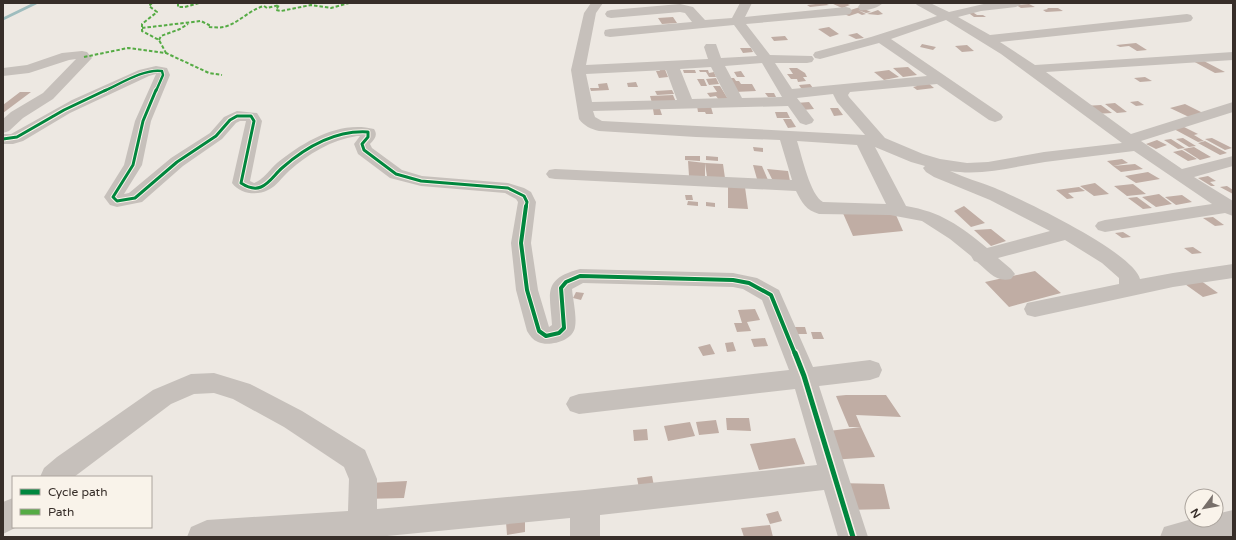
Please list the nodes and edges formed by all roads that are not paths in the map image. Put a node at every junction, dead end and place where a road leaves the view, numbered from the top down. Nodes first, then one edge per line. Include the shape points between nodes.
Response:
1 (597, 3) edge
2 (746, 3) edge
3 (877, 3) edge
4 (922, 3) edge
5 (1016, 3) edge
6 (864, 7) dead end
7 (846, 11) dead end
8 (611, 14) dead end
9 (947, 15) junction
10 (1187, 18) dead end
11 (737, 21) junction
12 (702, 25) junction
13 (610, 33) dead end
14 (881, 38) junction
15 (990, 39) junction
16 (711, 47) dead end
17 (820, 54) dead end
18 (1233, 56) edge
19 (766, 59) junction
20 (807, 59) dead end
21 (716, 63) junction
22 (670, 65) junction
23 (1032, 69) junction
24 (578, 70) junction
25 (3, 72) edge
26 (941, 79) junction
27 (844, 90) junction
28 (790, 97) junction
29 (736, 101) junction
30 (686, 103) junction
31 (586, 107) junction
32 (1233, 107) edge
33 (995, 117) dead end
34 (806, 120) dead end
35 (3, 128) edge
36 (787, 135) junction
37 (3, 139) edge
38 (871, 141) junction
39 (1132, 143) junction
40 (916, 158) junction
41 (1233, 161) edge
42 (555, 174) dead end
43 (1180, 175) junction
44 (803, 186) junction
45 (1231, 209) edge
46 (899, 211) junction
47 (1105, 226) dead end
48 (1066, 233) junction
49 (981, 256) junction
50 (1233, 271) edge
51 (1004, 274) dead end
52 (1130, 289) junction
53 (1035, 309) dead end
54 (870, 370) dead end
55 (804, 376) junction
56 (579, 404) dead end
57 (55, 476) edge
58 (834, 476) junction
59 (585, 503) junction
60 (12, 513) edge
61 (3, 520) edge
62 (1233, 524) edge
63 (363, 530) edge
64 (202, 537) edge
65 (585, 537) edge
66 (853, 537) edge
67 (1175, 537) edge

1 - 24 street via 590,13
2 - 11 street
3 - 6 street
4 - 9 street
5 - 9 street via 998,4
7 - 11 street
8 - 12 street via 680,8 689,10
9 - 14 street
9 - 15 street
10 - 15 street
11 - 12 street
11 - 19 street
12 - 13 street
14 - 17 street
14 - 26 street
15 - 23 street
16 - 21 street
18 - 23 street
19 - 20 street
19 - 21 street
19 - 28 street
21 - 22 street
21 - 29 street
22 - 24 street
22 - 30 street
23 - 39 street
24 - 31 street
25 - 35 street via 38,67 67,56 82,55 85,58 48,96 17,115
26 - 27 street
26 - 33 street
27 - 28 street
27 - 38 street via 840,95 842,99
28 - 29 street
28 - 34 street
29 - 30 street
30 - 31 street
31 - 36 street via 588,119 599,126
32 - 39 street
36 - 38 street
36 - 44 street
37 - 55 street via 22,135 63,110 144,73 162,71 163,75 143,121 133,165 113,197 117,201 135,198 177,162 216,136 237,116 251,116 254,120 241,184 248,188 259,188 300,154 324,141 357,130 368,132 362,144 364,150 396,174 421,181 508,188 524,196 527,202 521,243 527,290 539,331 546,336 559,333 564,328 561,288 566,282 580,276 733,280 749,283 771,295
38 - 40 street
38 - 46 street
39 - 40 street via 988,167 967,168
39 - 43 street
40 - 48 street via 955,181 996,196
41 - 43 street
42 - 44 street
43 - 45 street
44 - 46 street via 811,203 819,208
45 - 47 street
46 - 49 street via 930,217 952,231
48 - 49 street
48 - 52 street via 1117,265 1129,276
49 - 51 street
50 - 52 street
52 - 53 street
54 - 55 street
55 - 56 street
55 - 58 street
57 - 63 street via 162,396 191,384 214,383 241,391 287,416 355,459 363,480
58 - 59 street
58 - 66 street
59 - 63 street
59 - 65 street
60 - 61 street
62 - 67 street
63 - 64 street

